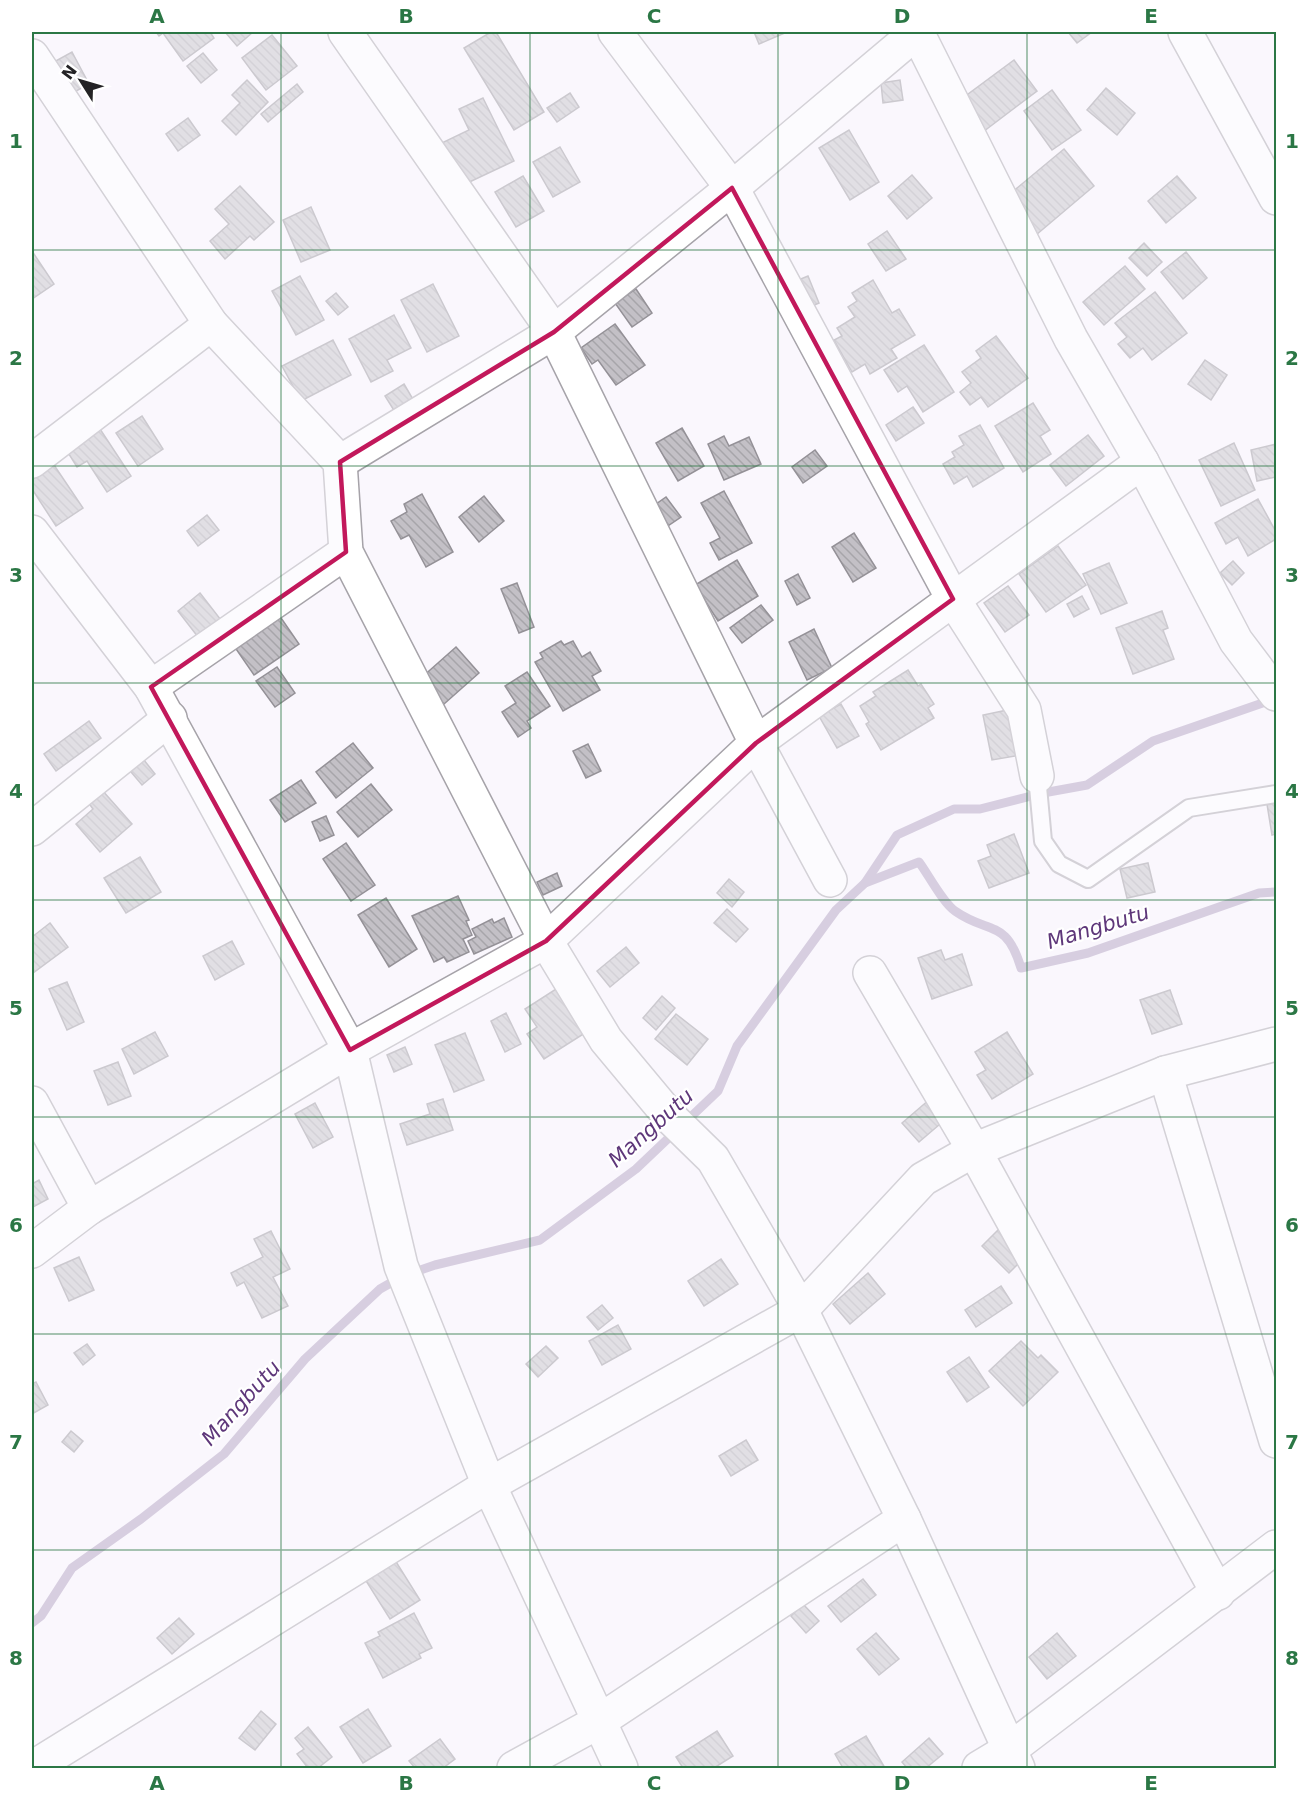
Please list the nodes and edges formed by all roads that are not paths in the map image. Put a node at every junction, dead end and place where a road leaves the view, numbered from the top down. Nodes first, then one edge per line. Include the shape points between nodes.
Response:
1 (345, 32) edge
2 (615, 32) edge
3 (917, 32) edge
4 (1185, 32) edge
5 (32, 56) edge
6 (732, 188) junction
7 (1276, 198) edge
8 (211, 324) junction
9 (554, 332) junction
10 (32, 461) edge
11 (340, 462) junction
12 (1142, 462) junction
13 (32, 532) edge
14 (346, 552) junction
15 (953, 599) junction
16 (151, 687) junction
17 (1276, 694) edge
18 (170, 718) junction
19 (756, 744) junction
20 (1037, 777) joint
21 (1276, 794) edge
22 (32, 829) edge
23 (830, 880) dead end
24 (546, 941) junction
25 (870, 973) dead end
26 (1276, 1044) edge
27 (350, 1050) junction
28 (1165, 1073) junction
29 (32, 1103) edge
30 (974, 1150) junction
31 (89, 1208) junction
32 (32, 1251) edge
33 (801, 1310) junction
34 (1275, 1434) edge
35 (489, 1485) junction
36 (904, 1519) junction
37 (1276, 1547) edge
38 (1218, 1593) junction
39 (598, 1722) junction
40 (1013, 1759) edge
41 (32, 1768) edge
42 (514, 1768) edge
43 (621, 1768) edge
44 (979, 1768) edge

1 - 9 street
2 - 6 street
3 - 6 street
3 - 12 street via 1071,339
4 - 7 street
5 - 8 street
6 - 9 street
6 - 15 street
8 - 10 street
8 - 11 street
9 - 11 street
9 - 19 street
11 - 14 street
12 - 15 street
12 - 17 street via 1236,641
13 - 16 street
14 - 16 street
14 - 24 street
15 - 19 street
15 - 20 street via 1024,710
16 - 18 street
18 - 22 street
18 - 27 street
19 - 23 street
19 - 24 street
20 - 21 lane via 1043,841 1059,864 1088,879 1189,808
24 - 27 street
24 - 33 street via 606,1040 713,1159
25 - 30 street
26 - 28 street
27 - 31 street
27 - 35 street via 402,1266
28 - 30 street
28 - 34 street
29 - 31 street
30 - 33 street via 923,1179
30 - 38 street
31 - 32 street
33 - 35 street
33 - 36 street
35 - 39 street
35 - 41 street
36 - 39 street
36 - 40 street
37 - 38 street
38 - 40 street
39 - 42 street
39 - 43 street
40 - 44 street

